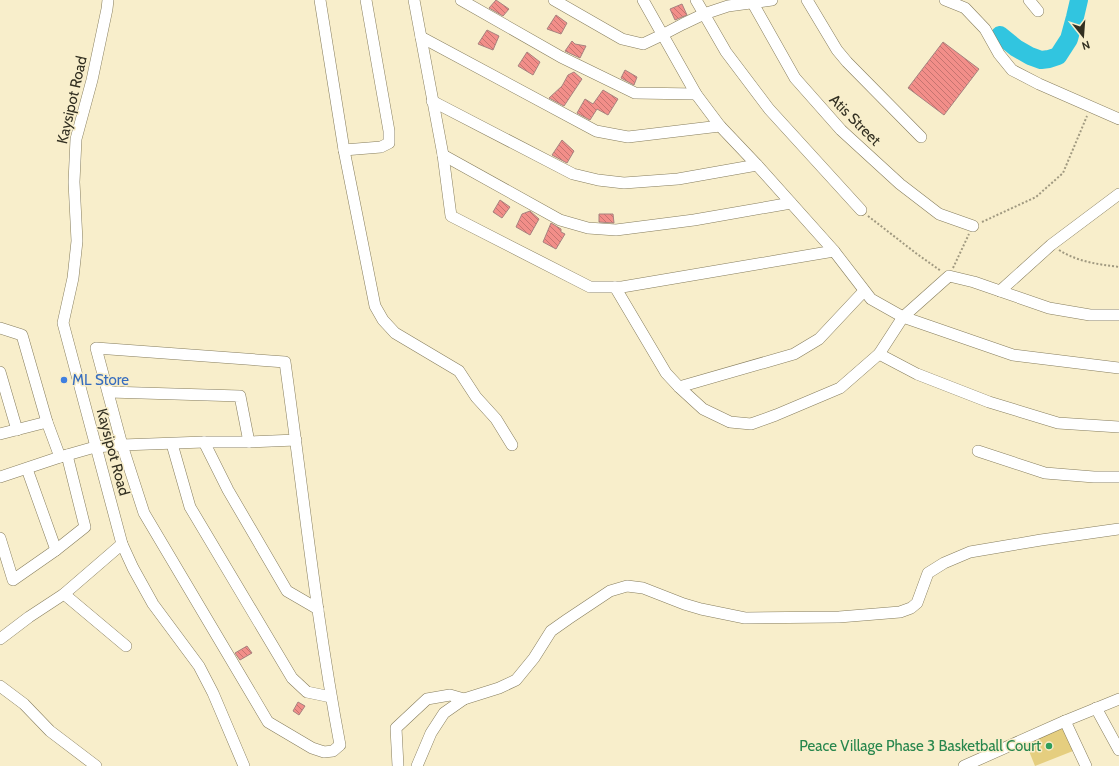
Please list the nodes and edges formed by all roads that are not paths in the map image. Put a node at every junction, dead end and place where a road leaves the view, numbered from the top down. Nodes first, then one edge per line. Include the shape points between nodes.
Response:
1 (108, 0) edge
2 (320, 0) edge
3 (366, 0) edge
4 (414, 0) edge
5 (461, 0) edge
6 (554, 0) edge
7 (643, 0) edge
8 (696, 0) edge
9 (772, 0) edge
10 (807, 0) edge
11 (945, 0) edge
12 (1029, 0) edge
13 (752, 1) edge
14 (1038, 11) dead end
15 (704, 14) junction
16 (662, 36) junction
17 (421, 37) junction
18 (696, 94) junction
19 (432, 101) junction
20 (1119, 119) edge
21 (720, 126) junction
22 (920, 137) dead end
23 (344, 150) junction
24 (443, 155) junction
25 (756, 165) junction
26 (1119, 194) edge
27 (791, 203) junction
28 (861, 210) road end
29 (973, 226) road end
30 (834, 251) junction
31 (615, 288) junction
32 (864, 291) junction
33 (1000, 291) junction
34 (1119, 315) edge
35 (903, 317) junction
36 (0, 328) edge
37 (880, 354) junction
38 (1119, 368) edge
39 (0, 372) edge
40 (679, 387) junction
41 (109, 392) junction
42 (47, 422) junction
43 (1119, 428) edge
44 (17, 430) junction
45 (0, 434) edge
46 (296, 440) junction
47 (204, 442) junction
48 (249, 442) junction
49 (172, 444) junction
50 (122, 445) junction
51 (512, 445) dead end
52 (95, 447) junction
53 (978, 451) dead end
54 (63, 456) junction
55 (27, 468) junction
56 (0, 477) edge
57 (1119, 477) edge
58 (1119, 529) edge
59 (0, 538) edge
60 (122, 544) junction
61 (56, 550) junction
62 (64, 594) junction
63 (318, 609) junction
64 (0, 639) edge
65 (126, 646) dead end
66 (0, 686) edge
67 (331, 697) junction
68 (464, 699) junction
69 (1119, 699) edge
70 (1096, 708) junction
71 (1065, 721) junction
72 (1119, 750) edge
73 (96, 766) edge
74 (244, 766) edge
75 (398, 766) edge
76 (417, 766) edge
77 (964, 766) edge
78 (1086, 766) edge

1 - 52 street, Kaysipot Road via 92,80 76,139 76,241 73,278 63,323
2 - 23 street
3 - 23 street via 389,131 388,143 381,147
4 - 17 street
5 - 18 street via 561,57 635,93
6 - 16 street via 622,39 643,44
7 - 16 street
8 - 15 street
9 - 13 street
10 - 22 street via 837,50
11 - 20 street via 965,8 970,13 985,29 1012,70
12 - 14 street
13 - 15 street
13 - 29 street, Atis Street via 795,78 841,130 900,184 939,214
15 - 16 street
15 - 28 street via 726,52 769,109
16 - 18 street
17 - 19 street
17 - 21 street via 596,131 628,137
18 - 21 street
19 - 24 street
19 - 25 street via 573,174 598,180 624,183 678,179
21 - 25 street
23 - 51 street via 374,306 395,332 459,372 476,397 496,419
24 - 27 street via 560,220 588,228 616,230 694,220
24 - 31 street via 451,216 590,287
25 - 27 street
26 - 33 street via 1051,245
27 - 30 street
30 - 31 street
30 - 32 street
31 - 40 street via 666,373
32 - 35 street via 871,299
32 - 40 street via 819,339 794,354
33 - 34 street via 1049,308
33 - 35 street via 948,276
35 - 37 street
35 - 38 street via 1013,355
36 - 42 street via 22,335
37 - 40 street via 840,388 751,424 730,422 703,409
37 - 43 street via 917,374 989,402 1058,423
39 - 44 street
41 - 46 street via 96,348 285,362
41 - 48 street via 240,396
41 - 50 street
42 - 44 street
42 - 54 street
44 - 45 street
46 - 48 street
46 - 63 street
47 - 48 street
47 - 49 street
47 - 63 street via 228,490 287,591
49 - 50 street
49 - 67 street via 190,507 292,678 307,692
50 - 52 street
50 - 67 street via 144,513 268,722 312,748 324,752 333,751 340,745
52 - 54 street
52 - 60 street, Kaysipot Road
53 - 57 street via 1045,473
54 - 55 street
54 - 61 street via 85,527
55 - 56 street
55 - 61 street
58 - 68 street via 970,552 928,573 917,603 900,612 839,617 745,618 701,609 643,588 627,586 610,591 551,631 516,680
59 - 61 street via 13,580
60 - 62 street
60 - 74 street, Kaysipot Road via 153,604 199,666
62 - 64 street
62 - 65 street
63 - 67 street
66 - 73 street via 24,704 50,731
68 - 75 street via 450,695 427,699 396,728
68 - 76 street via 444,713 431,733
69 - 70 street
70 - 71 street
70 - 72 street
71 - 77 street
71 - 78 street

